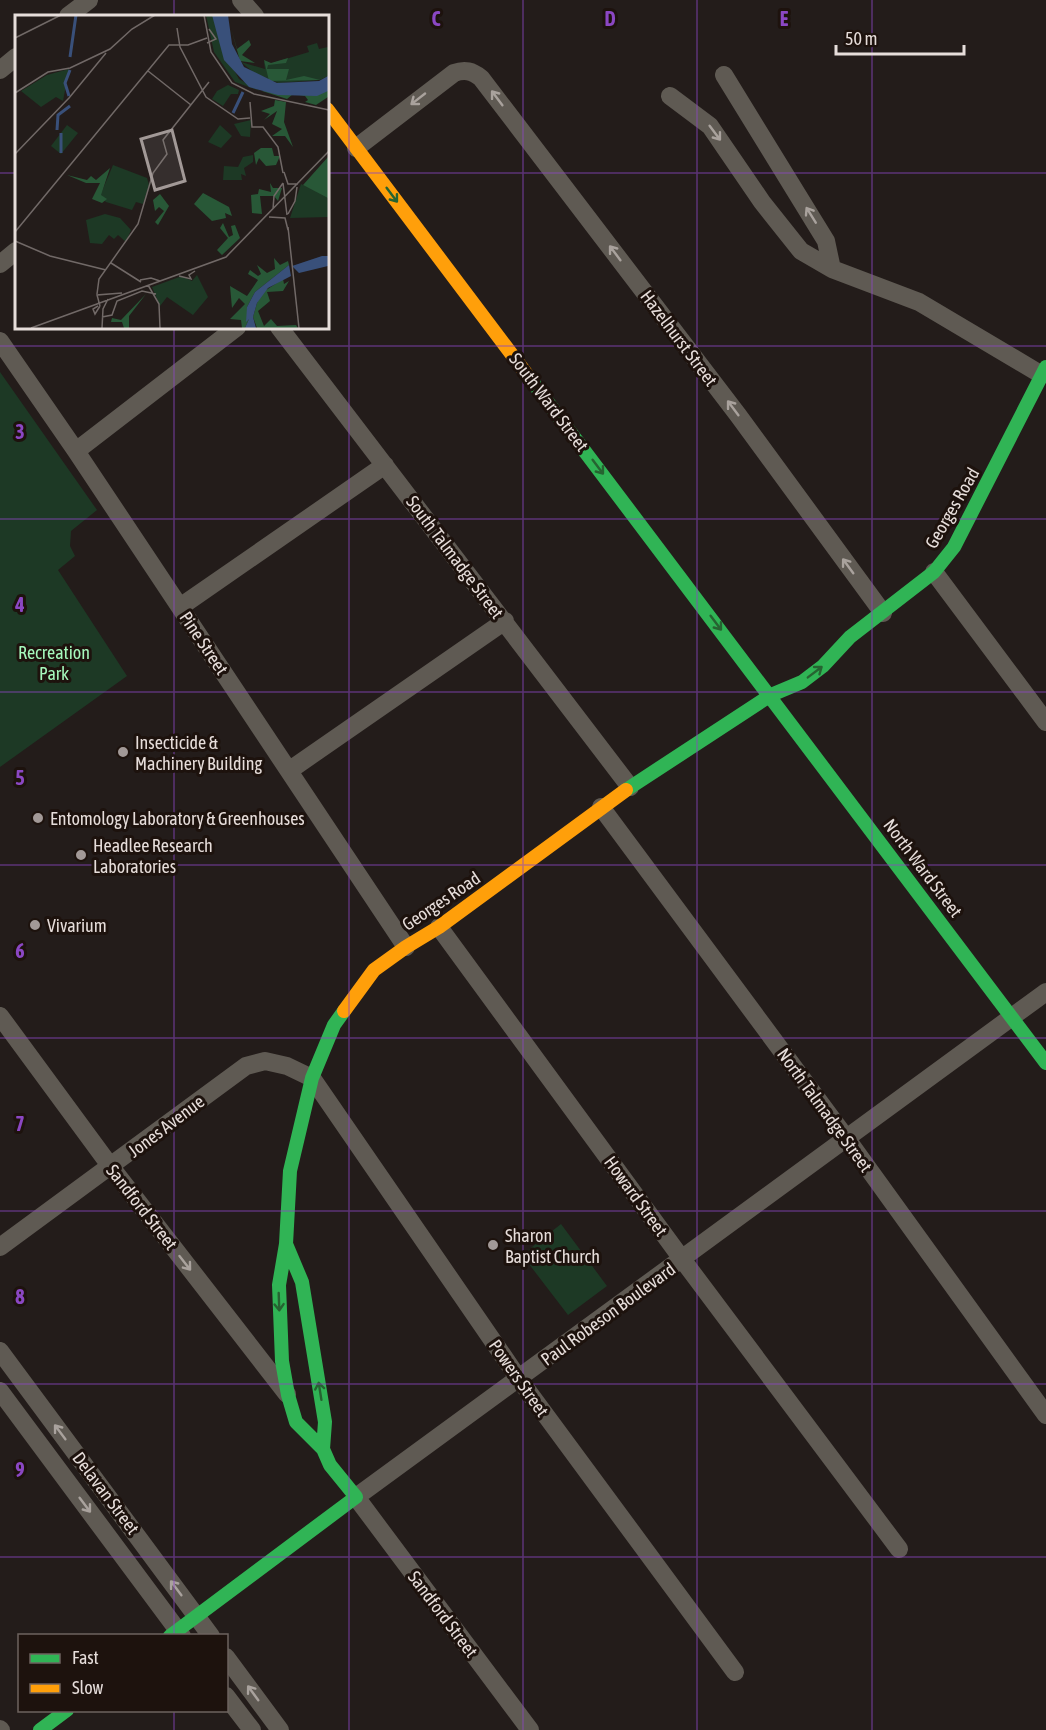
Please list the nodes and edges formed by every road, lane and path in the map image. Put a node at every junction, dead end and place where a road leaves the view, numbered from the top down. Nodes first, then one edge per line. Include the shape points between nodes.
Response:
1 (89, 0) edge
2 (241, 0) edge
3 (69, 15) edge
4 (254, 15) edge
5 (15, 58) edge
6 (0, 70) edge
7 (724, 75) dead end
8 (670, 96) dead end
9 (328, 110) edge
10 (356, 148) junction
11 (15, 252) edge
12 (0, 264) edge
13 (832, 269) junction
14 (236, 328) edge
15 (280, 328) edge
16 (0, 341) edge
17 (1044, 371) edge
18 (76, 451) junction
19 (385, 465) junction
20 (934, 572) junction
21 (180, 606) junction
22 (883, 613) junction
23 (505, 621) junction
24 (850, 637) junction
25 (815, 654) dead end
26 (792, 670) dead end
27 (771, 695) junction
28 (1046, 722) edge
29 (290, 770) junction
30 (630, 787) junction
31 (602, 807) junction
32 (439, 927) junction
33 (406, 946) junction
34 (1046, 992) edge
35 (0, 1016) edge
36 (1012, 1017) junction
37 (1046, 1063) edge
38 (312, 1078) junction
39 (847, 1139) junction
40 (111, 1167) junction
41 (286, 1244) junction
42 (0, 1247) edge
43 (682, 1259) junction
44 (0, 1351) edge
45 (519, 1379) junction
46 (0, 1391) edge
47 (288, 1395) junction
48 (1046, 1415) edge
49 (323, 1449) junction
50 (356, 1497) junction
51 (899, 1550) dead end
52 (197, 1616) junction
53 (177, 1633) edge
54 (210, 1634) edge
55 (228, 1660) edge
56 (735, 1672) dead end
57 (228, 1699) edge
58 (64, 1712) edge
59 (40, 1730) edge
60 (252, 1730) edge
61 (280, 1730) edge
62 (530, 1730) edge

1 - 3 street
2 - 4 street
5 - 6 street
13 -> 7 street via 826,241
8 -> 13 street via 710,126 801,251
9 - 10 street, South Ward Street
22 -> 10 street, Hazelhurst Street via 738,415 474,73 461,70 446,78
10 -> 27 street, South Ward Street
11 - 12 street
13 - 17 street via 918,302
14 - 18 street
15 - 19 street, South Talmadge Street
16 - 18 street, Pine Street
17 - 20 street, Georges Road via 954,547
18 - 21 street, Pine Street
19 - 21 street
19 - 23 street, South Talmadge Street
20 - 22 street, Georges Road
20 - 28 street
21 - 29 street, Pine Street
22 - 24 street, Georges Road
23 - 29 street
23 - 30 street, South Talmadge Street
24 - 25 street, Georges Road
27 -> 24 street, Georges Road via 802,682
26 - 27 street, Georges Road
27 - 30 street, Georges Road
27 - 36 street, North Ward Street
29 - 33 street, Pine Street
30 - 31 street, Georges Road
31 - 32 street, Georges Road
31 - 39 street, North Talmadge Street
32 - 33 street, Georges Road
32 - 43 street, Howard Street
33 - 38 street, Georges Road via 374,970 334,1025
34 - 36 street, Paul Robeson Boulevard
35 - 40 street, Sandford Street
36 - 37 street, North Ward Street
36 - 39 street, Paul Robeson Boulevard
38 - 40 street, Jones Avenue via 265,1061 246,1066
38 - 41 street, Georges Road via 290,1171
38 - 45 street, Powers Street
39 - 43 street, Paul Robeson Boulevard
39 - 48 street, North Talmadge Street
40 - 42 street, Jones Avenue
40 -> 47 street, Sandford Street
41 -> 47 street, Georges Road via 279,1285 282,1361
49 -> 41 street, Georges Road via 325,1422 302,1282
43 - 45 street, Paul Robeson Boulevard
43 - 51 street, Howard Street
52 -> 44 street, Delavan Street
45 - 50 street, Paul Robeson Boulevard
45 - 56 street, Powers Street
46 -> 53 street, Delavan Street
47 - 49 street, Georges Road via 296,1422
49 - 50 street via 330,1465
50 - 52 street, Paul Robeson Boulevard
50 - 62 street, Sandford Street
52 - 53 street, Paul Robeson Boulevard
52 - 54 street, Delavan Street
61 -> 55 street
57 - 60 street
58 - 59 street

